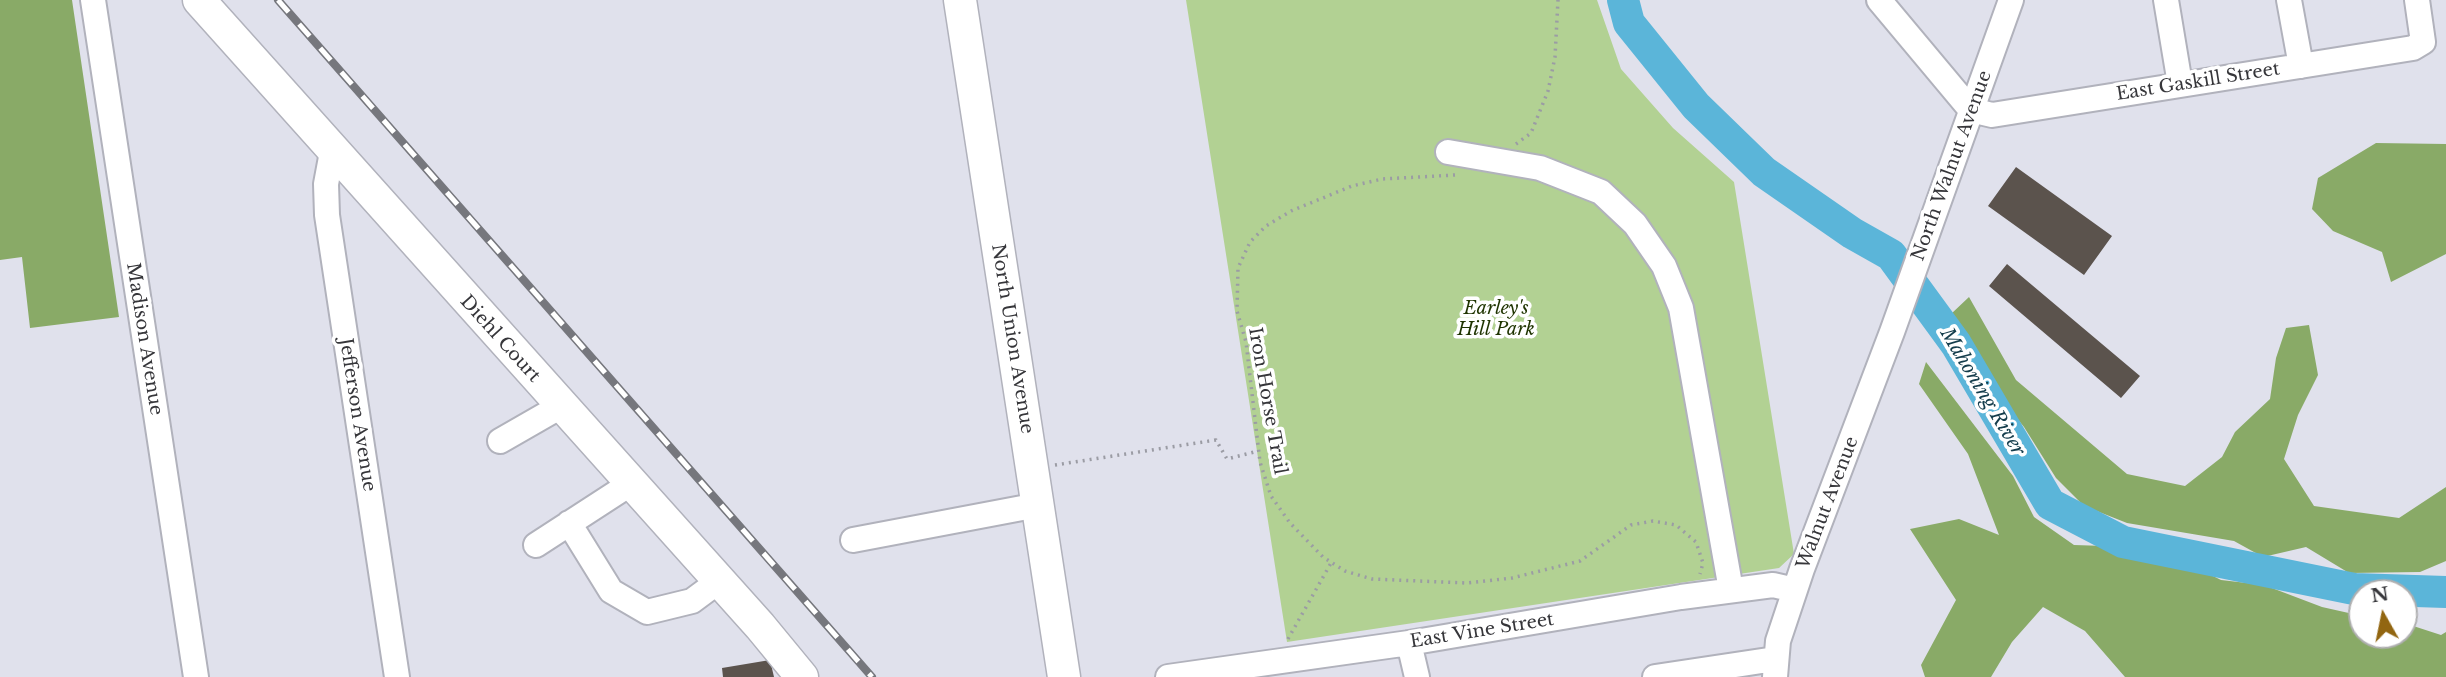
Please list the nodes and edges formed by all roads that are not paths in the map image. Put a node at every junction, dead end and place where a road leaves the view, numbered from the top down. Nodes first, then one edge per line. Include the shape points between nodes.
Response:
1 (93, 0) edge
2 (199, 0) edge
3 (960, 0) edge
4 (1879, 0) edge
5 (2011, 0) edge
6 (2166, 0) edge
7 (2289, 0) edge
8 (2417, 0) edge
9 (2301, 65) junction
10 (2180, 84) junction
11 (1971, 110) junction
12 (332, 152) junction
13 (1448, 152) dead end
14 (1892, 332) joint
15 (561, 406) junction
16 (500, 441) dead end
17 (630, 484) junction
18 (1038, 505) junction
19 (569, 523) junction
20 (853, 540) dead end
21 (536, 545) dead end
22 (719, 581) junction
23 (1731, 590) junction
24 (1796, 590) junction
25 (1409, 643) junction
26 (1775, 668) edge
27 (1240, 672) edge
28 (196, 677) edge
29 (397, 677) edge
30 (802, 677) edge
31 (1064, 677) edge
32 (1168, 677) edge
33 (1417, 677) edge
34 (1655, 677) edge

1 - 28 street, Madison Avenue
2 - 12 main road, Diehl Court
3 - 18 main road, North Union Avenue
4 - 11 street
5 - 11 street, North Walnut Avenue
6 - 10 street
7 - 9 street
8 - 9 street, East Gaskill Street via 2423,42 2413,48
9 - 10 street, East Gaskill Street
10 - 11 street, East Gaskill Street via 1993,115
11 - 14 street, North Walnut Avenue
12 - 15 main road, Diehl Court
12 - 29 street, Jefferson Avenue via 327,215
13 - 23 street via 1540,168 1601,192 1635,224 1664,266 1681,308
14 - 24 street, Walnut Avenue
15 - 16 street
15 - 17 main road, Diehl Court
17 - 19 street
17 - 22 main road, Diehl Court
18 - 20 street
18 - 31 main road, North Union Avenue
19 - 21 street
19 - 22 street via 611,591 647,612 692,601
22 - 30 main road, Diehl Court
23 - 24 street, East Vine Street via 1773,585
23 - 25 street, East Vine Street
24 - 26 street, Walnut Avenue
25 - 27 street, East Vine Street via 1275,662
25 - 33 street
26 - 34 street
27 - 32 street, East Vine Street

